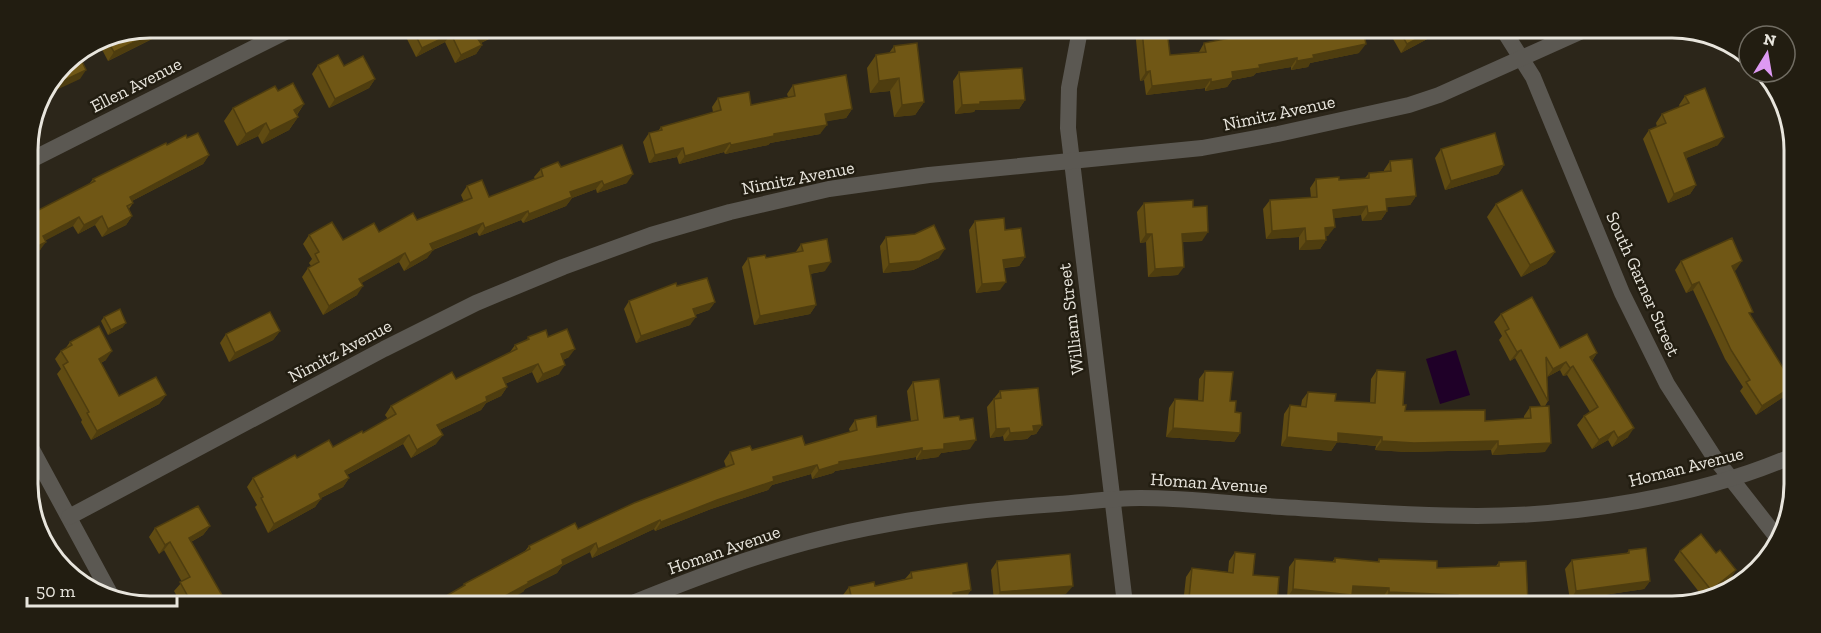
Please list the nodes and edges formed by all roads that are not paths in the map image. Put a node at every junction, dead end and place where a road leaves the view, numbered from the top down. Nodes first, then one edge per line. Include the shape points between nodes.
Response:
1 (273, 38) edge
2 (1078, 38) edge
3 (1508, 38) edge
4 (1565, 38) edge
5 (1520, 57) junction
6 (38, 156) edge
7 (1072, 162) junction
8 (1784, 459) edge
9 (38, 460) edge
10 (1731, 477) junction
11 (1113, 500) junction
12 (69, 517) junction
13 (1773, 532) edge
14 (107, 587) edge
15 (1124, 595) edge
16 (651, 596) edge

1 - 6 street, Ellen Avenue
2 - 7 street, William Street via 1069,88
3 - 5 street, South Garner Street
4 - 5 street, Nimitz Avenue
5 - 7 street, Nimitz Avenue via 1409,105 1202,148
5 - 10 street, South Garner Street via 1533,77 1622,293 1653,357 1697,433
7 - 11 street, William Street
7 - 12 street, Nimitz Avenue via 829,189 730,212 607,251 456,313
8 - 10 street, Homan Avenue
9 - 12 street
10 - 11 street, Homan Avenue via 1609,505 1478,516 1140,498
10 - 13 street, South Garner Street
11 - 15 street, William Street
11 - 16 street, Homan Avenue via 994,508 879,526 822,538 711,572
12 - 14 street

